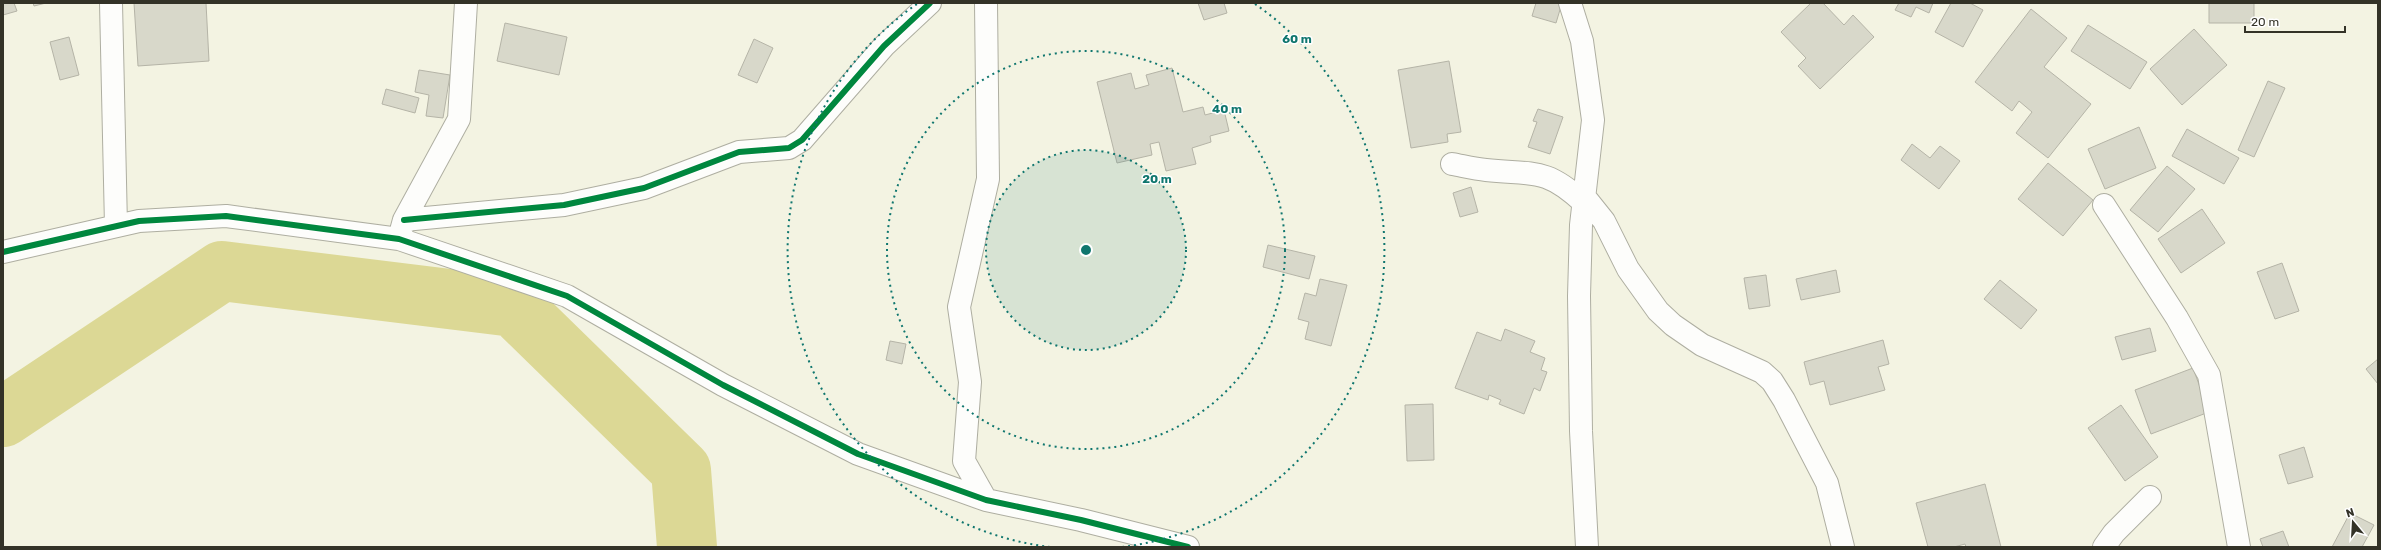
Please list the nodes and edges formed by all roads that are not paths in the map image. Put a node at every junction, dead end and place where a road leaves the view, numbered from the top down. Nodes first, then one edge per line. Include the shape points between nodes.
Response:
1 (111, 3) edge
2 (466, 3) edge
3 (930, 3) edge
4 (986, 3) edge
5 (1570, 3) edge
6 (1452, 164) dead end
7 (1583, 199) junction
8 (2104, 205) dead end
9 (116, 226) junction
10 (401, 230) junction
11 (3, 252) edge
12 (2150, 497) dead end
13 (986, 500) junction
14 (1188, 547) edge
15 (1587, 547) edge
16 (1843, 547) edge
17 (2104, 547) edge
18 (2239, 547) edge

1 - 9 street
2 - 10 street via 459,119
3 - 10 street via 884,46 817,125 802,140 789,148 739,152 644,188 564,205
4 - 13 street via 988,180 959,307 970,382 964,461
5 - 7 street via 1582,42 1593,120
6 - 7 street via 1487,170 1530,172 1548,177
7 - 15 street via 1579,296 1581,431
7 - 16 street via 1604,221 1628,269 1658,311 1702,345 1762,372 1772,381 1827,483
8 - 18 street via 2177,318 2209,375
9 - 10 street via 139,221 226,216
9 - 11 street
10 - 13 street via 567,296 723,385 858,454
12 - 17 street via 2114,533
13 - 14 street via 1082,520

